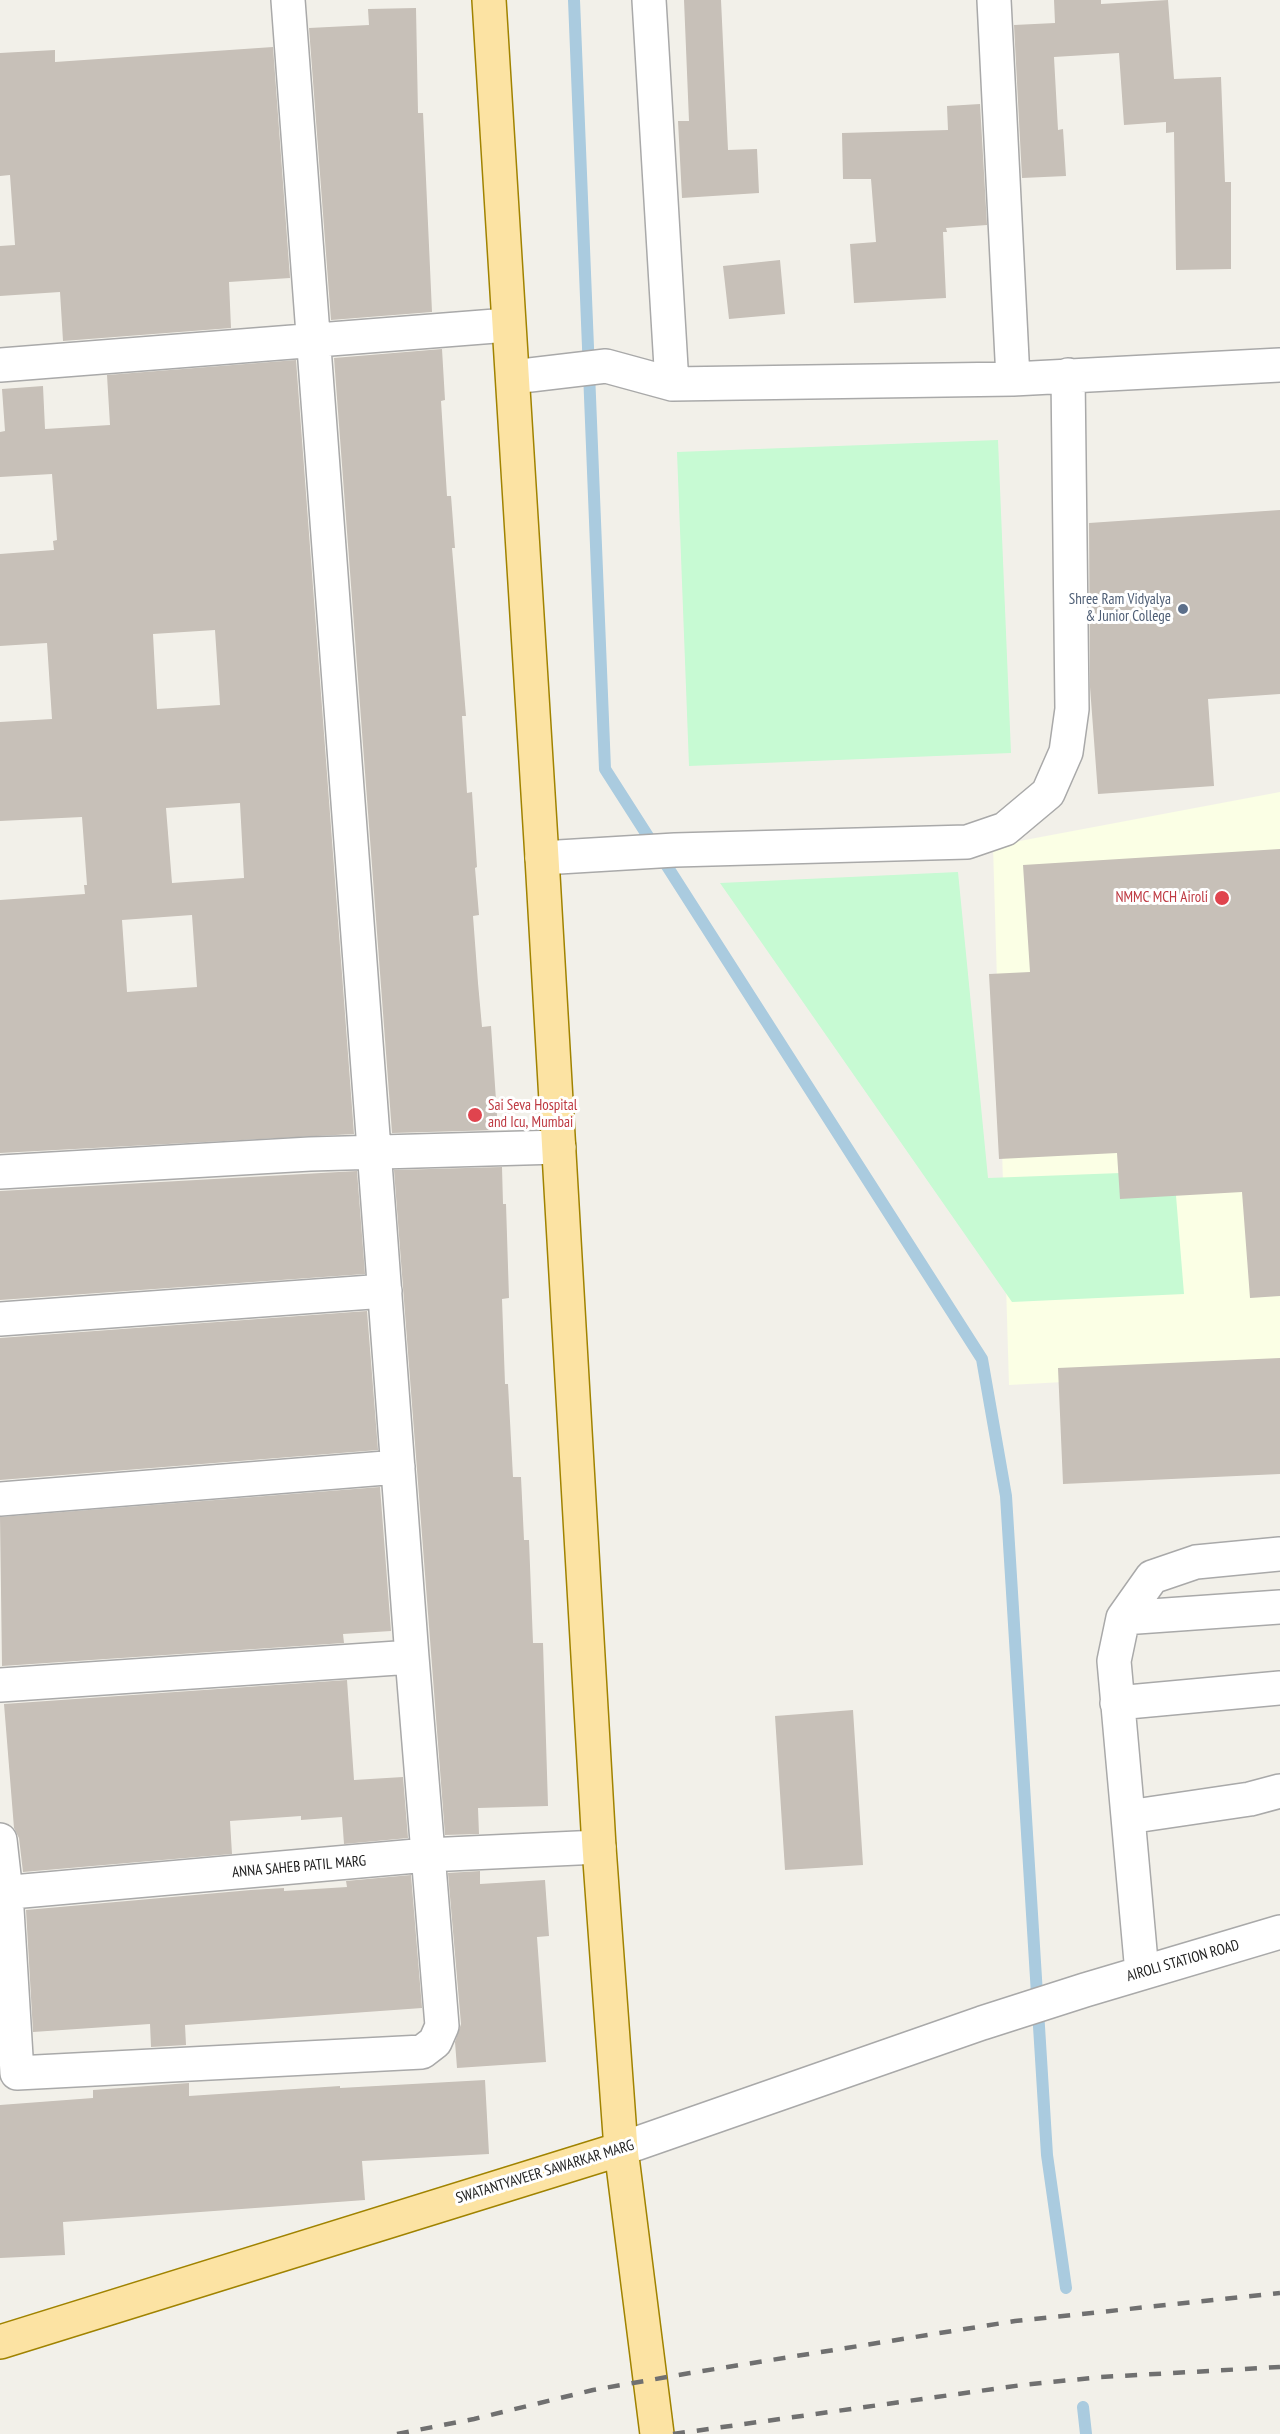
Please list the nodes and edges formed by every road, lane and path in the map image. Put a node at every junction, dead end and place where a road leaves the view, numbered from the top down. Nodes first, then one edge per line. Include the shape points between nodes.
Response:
1 (288, 0) edge
2 (489, 0) edge
3 (649, 0) edge
4 (994, 0) edge
5 (508, 325) junction
6 (314, 341) junction
7 (0, 365) edge
8 (1280, 365) edge
9 (1068, 375) junction
10 (521, 376) junction
11 (1013, 379) junction
12 (672, 384) junction
13 (542, 858) junction
14 (559, 1147) junction
15 (375, 1153) junction
16 (0, 1172) edge
17 (385, 1291) junction
18 (0, 1319) edge
19 (398, 1467) junction
20 (0, 1499) edge
21 (1280, 1554) edge
22 (1280, 1607) edge
23 (1123, 1618) junction
24 (412, 1656) junction
25 (0, 1685) edge
26 (1280, 1688) edge
27 (1117, 1703) junction
28 (1280, 1791) edge
29 (1128, 1817) junction
30 (0, 1840) edge
31 (599, 1847) junction
32 (427, 1855) junction
33 (3, 1893) edge
34 (1280, 1932) edge
35 (1142, 1973) junction
36 (1085, 1989) joint
37 (8, 2073) edge
38 (621, 2149) junction
39 (0, 2342) edge
40 (657, 2434) edge

1 - 6 street
2 - 5 main road
3 - 12 street
4 - 11 street
5 - 6 street
5 - 10 main road
6 - 7 street
6 - 15 street
8 - 9 street
9 - 11 street
9 - 13 street via 1072,709 1066,752 1048,794 1005,829 967,842
10 - 12 street via 606,366
10 - 13 main road
11 - 12 street
13 - 14 main road
14 - 15 street
14 - 31 main road
15 - 16 street
15 - 17 street
17 - 18 street
17 - 19 street
19 - 20 street
19 - 24 street
21 - 23 street via 1196,1562 1152,1576
22 - 23 street
23 - 27 street via 1113,1661
24 - 25 street
24 - 32 street
26 - 27 street
27 - 29 street
28 - 29 street
29 - 35 street
30 - 33 street
31 - 32 street, ANNA SAHEB PATIL MARG
31 - 38 main road
32 - 33 street, ANNA SAHEB PATIL MARG
32 - 37 street via 442,2026 435,2042 422,2052
33 - 37 street
34 - 35 street, AIROLI STATION ROAD
35 - 36 street, AIROLI STATION ROAD
36 - 38 street, SWATANTYAVEER SAWARKAR MARG
38 - 39 main road, SWATANTYAVEER SAWARKAR MARG
38 - 40 main road

